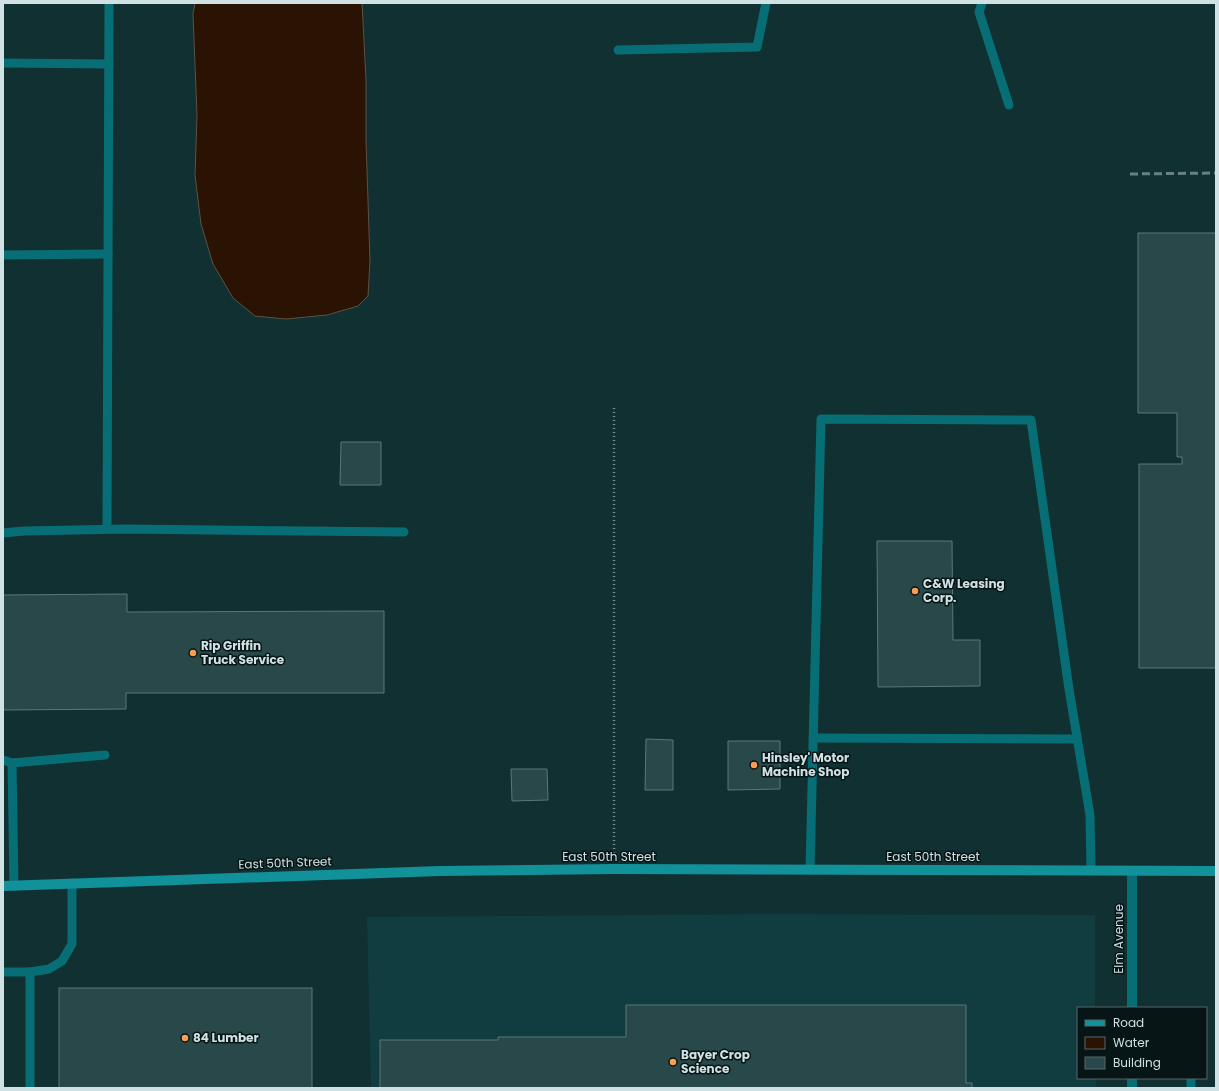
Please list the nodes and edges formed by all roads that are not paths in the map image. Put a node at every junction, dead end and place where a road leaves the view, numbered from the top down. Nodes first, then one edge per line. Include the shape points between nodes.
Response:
1 (109, 3) edge
2 (766, 3) edge
3 (982, 3) edge
4 (618, 50) dead end
5 (3, 63) edge
6 (108, 64) junction
7 (1009, 105) dead end
8 (108, 254) junction
9 (3, 256) edge
10 (107, 529) junction
11 (404, 532) dead end
12 (3, 533) edge
13 (813, 738) junction
14 (1077, 739) junction
15 (105, 755) dead end
16 (7, 761) edge
17 (810, 870) junction
18 (1091, 870) junction
19 (1132, 871) junction
20 (1216, 871) edge
21 (72, 883) junction
22 (3, 886) edge
23 (14, 886) junction
24 (3, 972) edge
25 (30, 972) junction
26 (1132, 1007) edge
27 (30, 1088) edge

1 - 6 lane
2 - 4 lane via 757,47
3 - 7 lane via 980,12
5 - 6 lane
6 - 8 lane
8 - 9 lane
8 - 10 lane
10 - 11 lane
10 - 12 lane
13 - 14 lane
13 - 14 lane via 821,419 837,419 1031,420
13 - 17 lane
14 - 18 lane via 1090,815
15 - 16 lane
16 - 23 lane
17 - 18 main road, East 50th Street
17 - 21 main road, East 50th Street via 440,871
18 - 19 main road, East 50th Street
19 - 20 main road, East 50th Street
19 - 26 street, Elm Avenue
21 - 23 main road, East 50th Street
21 - 25 lane via 72,944 62,961 49,969
22 - 23 main road, East 50th Street
24 - 25 lane
25 - 27 lane

